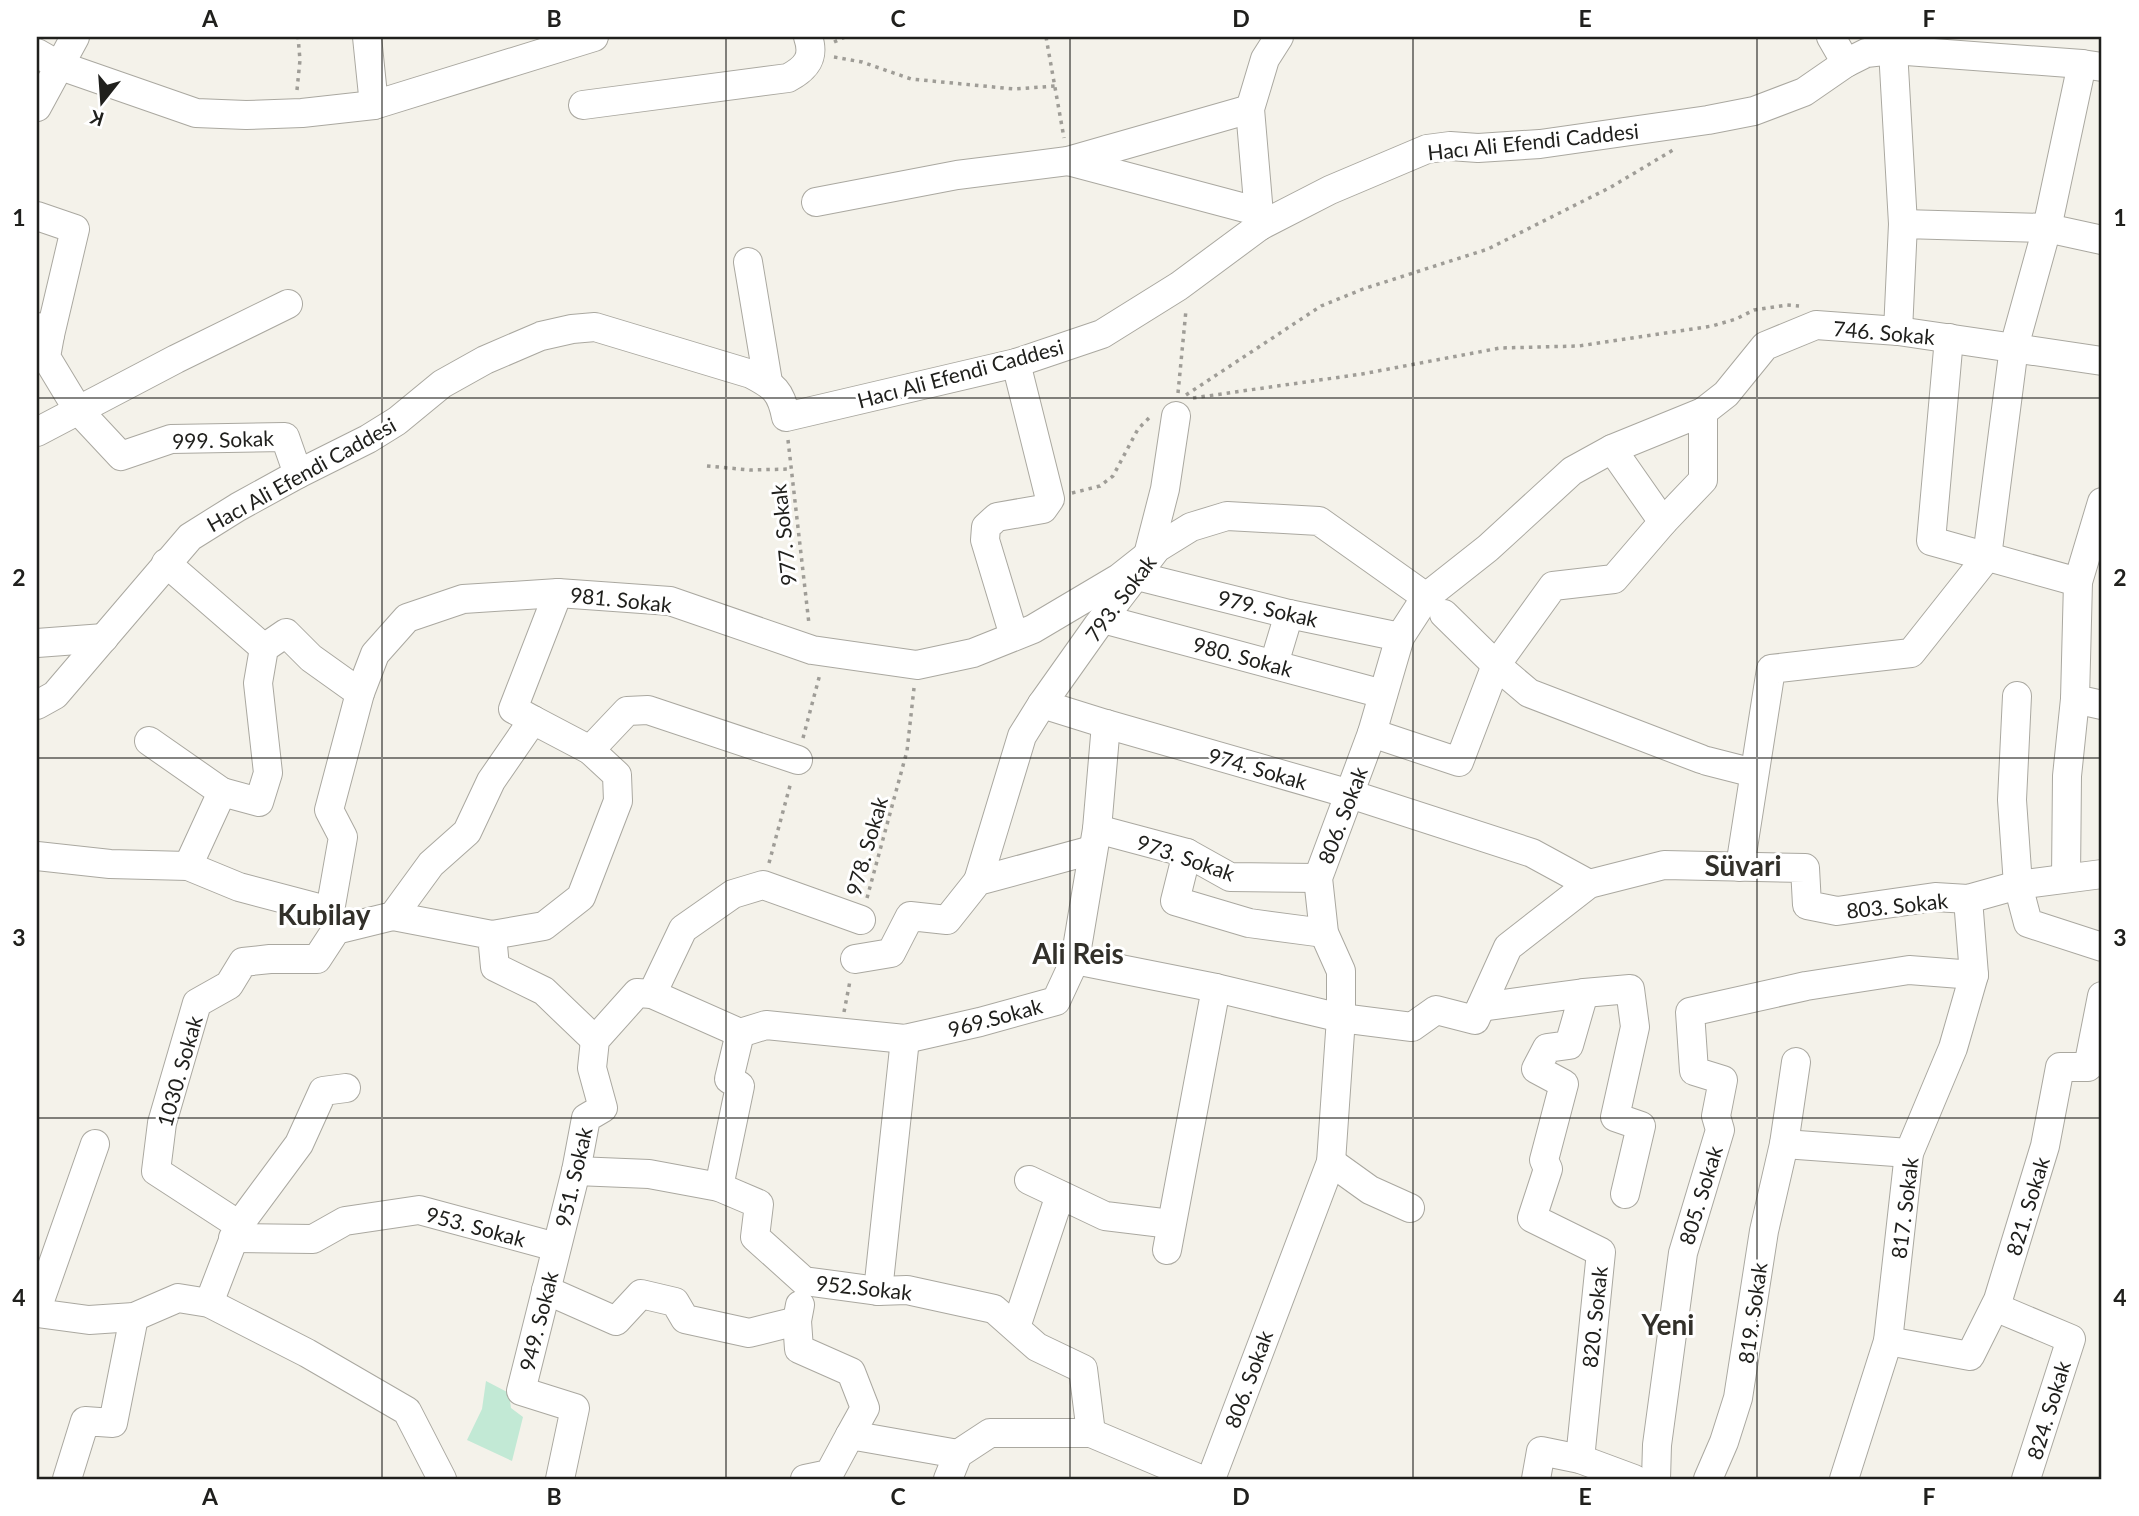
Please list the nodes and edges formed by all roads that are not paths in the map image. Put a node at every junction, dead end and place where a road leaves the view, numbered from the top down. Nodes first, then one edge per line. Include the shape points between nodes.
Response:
1 (75, 37) edge
2 (368, 37) edge
3 (1279, 37) edge
4 (1831, 37) edge
5 (586, 38) edge
6 (810, 45) edge
7 (1893, 50) junction
8 (47, 59) edge
9 (1846, 63) junction
10 (2092, 65) edge
11 (374, 105) junction
12 (583, 105) dead end
13 (37, 107) edge
14 (1250, 108) junction
15 (1068, 161) junction
16 (816, 202) dead end
17 (37, 216) edge
18 (1260, 219) junction
19 (1903, 225) junction
20 (2048, 228) junction
21 (2102, 240) edge
22 (748, 262) dead end
23 (288, 304) dead end
24 (43, 331) edge
25 (1898, 331) junction
26 (1949, 338) junction
27 (2014, 347) junction
28 (2102, 361) edge
29 (1016, 363) junction
30 (768, 382) junction
31 (1170, 409) road end
32 (78, 410) junction
33 (1703, 412) junction
34 (37, 432) edge
35 (1612, 449) junction
36 (298, 474) junction
37 (2102, 502) edge
38 (1663, 522) junction
39 (1488, 548) joint
40 (1987, 557) junction
41 (1147, 560) junction
42 (166, 563) junction
43 (2078, 582) junction
44 (558, 593) junction
45 (1435, 605) junction
46 (1289, 614) junction
47 (1103, 619) junction
48 (1013, 636) junction
49 (1400, 637) junction
50 (104, 638) junction
51 (37, 643) edge
52 (264, 648) junction
53 (1273, 664) junction
54 (1496, 665) junction
55 (360, 693) junction
56 (1383, 694) junction
57 (2017, 696) dead end
58 (2075, 699) junction
59 (1042, 704) junction
60 (37, 705) edge
61 (2102, 705) edge
62 (533, 720) junction
63 (1106, 724) junction
64 (1372, 733) junction
65 (149, 741) dead end
66 (590, 750) junction
67 (797, 760) dead end
68 (1754, 773) junction
69 (222, 792) junction
70 (1350, 794) junction
71 (1095, 839) junction
72 (1187, 853) junction
73 (37, 856) edge
74 (187, 866) junction
75 (1740, 867) junction
76 (2102, 874) edge
77 (1318, 878) junction
78 (2066, 878) junction
79 (978, 881) junction
80 (1589, 884) junction
81 (2018, 885) junction
82 (1968, 899) junction
83 (393, 916) junction
84 (333, 920) junction
85 (861, 920) road end
86 (1324, 933) junction
87 (492, 935) junction
88 (2102, 947) edge
89 (855, 959) road end
90 (1075, 960) junction
91 (1974, 975) junction
92 (1216, 988) junction
93 (1584, 993) junction
94 (652, 994) junction
95 (2102, 996) edge
96 (1481, 1007) junction
97 (1341, 1018) junction
98 (740, 1033) junction
99 (905, 1039) junction
100 (595, 1040) junction
101 (1796, 1062) dead end
102 (2095, 1068) edge
103 (346, 1088) dead end
104 (95, 1144) dead end
105 (1784, 1144) junction
106 (1909, 1153) junction
107 (1331, 1162) junction
108 (576, 1171) junction
109 (1029, 1180) dead end
110 (719, 1187) junction
111 (1060, 1195) junction
112 (1625, 1195) dead end
113 (1410, 1208) dead end
114 (236, 1231) junction
115 (556, 1247) junction
116 (804, 1281) junction
117 (547, 1290) junction
118 (878, 1291) junction
119 (209, 1303) junction
120 (1995, 1307) junction
121 (37, 1311) edge
122 (134, 1317) junction
123 (797, 1321) junction
124 (1016, 1327) junction
125 (1888, 1340) junction
126 (1091, 1433) junction
127 (850, 1435) junction
128 (1580, 1459) junction
129 (953, 1467) edge
130 (67, 1479) edge
131 (442, 1479) edge
132 (560, 1479) edge
133 (805, 1479) edge
134 (1200, 1479) edge
135 (1212, 1479) edge
136 (1536, 1479) edge
137 (1634, 1479) edge
138 (1656, 1479) edge
139 (1708, 1479) edge
140 (1844, 1479) edge
141 (2026, 1479) edge

1 - 8 street
2 - 11 street
3 - 14 street via 1265,60
4 - 9 street
5 - 11 street
6 - 12 street via 802,71 789,78
7 - 9 street, Hacı Ali Efendi Caddesi via 1866,53
7 - 10 street, Hacı Ali Efendi Caddesi
7 - 19 street
8 - 11 street via 195,113 295,113
8 - 13 street
9 - 18 street, Hacı Ali Efendi Caddesi via 1804,92 1754,111 1540,144 1427,149
10 - 20 street
14 - 15 street
14 - 18 street
15 - 16 street via 957,175
15 - 18 street
17 - 24 street, 999. Sokak via 75,229
18 - 29 street, Hacı Ali Efendi Caddesi via 1179,286 1102,334
19 - 20 street
19 - 25 street
20 - 21 street
20 - 27 street
22 - 30 street
23 - 32 street
24 - 32 street, 999. Sokak via 46,357
25 - 26 street, 746. Sokak
25 - 33 street, 746. Sokak via 1816,325 1765,346 1726,394
26 - 27 street, 746. Sokak
26 - 40 street via 1931,541
27 - 28 street, 746. Sokak
27 - 40 street
29 - 30 street, Hacı Ali Efendi Caddesi via 786,417 783,399
29 - 48 street via 1050,499 1043,509 997,517 986,527 985,540
30 - 36 street, Hacı Ali Efendi Caddesi via 595,327 572,329 541,336 485,360 442,384 368,439
31 - 41 street via 1165,489
32 - 34 street
32 - 36 street, 999. Sokak via 121,456 171,439 285,437
33 - 35 street, 746. Sokak
33 - 38 street via 1703,480
35 - 38 street
35 - 39 street, 746. Sokak via 1572,471
36 - 42 street, Hacı Ali Efendi Caddesi via 190,537
37 - 43 street
38 - 54 street via 1614,579 1553,586
39 - 45 street, 806. Sokak
40 - 43 street
40 - 68 street via 1911,653 1771,669
41 - 45 street, 793. Sokak via 1191,527 1227,516 1319,521
41 - 46 street, 979. Sokak
41 - 47 street, 793. Sokak
41 - 48 street, 981. Sokak via 1060,615
42 - 50 street, Hacı Ali Efendi Caddesi
42 - 52 street
43 - 58 street
44 - 48 street, 981. Sokak via 670,601 812,650 917,665 972,653
44 - 55 street, 981. Sokak via 463,599 407,618 375,654
44 - 62 street via 513,709
45 - 49 street, 806. Sokak
45 - 54 street, 793. Sokak
46 - 49 street, 979. Sokak
46 - 53 street
47 - 53 street, 980. Sokak
47 - 59 street, 793. Sokak
49 - 56 street, 806. Sokak
50 - 51 street
50 - 60 street, Hacı Ali Efendi Caddesi via 55,695
52 - 55 street via 286,633 311,658
52 - 69 street via 258,683 268,773 259,802
53 - 56 street, 980. Sokak
54 - 64 street via 1459,762
54 - 68 street, 793. Sokak via 1529,693 1704,760
55 - 84 street, 981. Sokak via 329,810 343,837
56 - 64 street, 806. Sokak
57 - 81 street via 2012,800
58 - 61 street
58 - 78 street via 2067,776
59 - 63 street, 974. Sokak
59 - 79 street, 793. Sokak via 1022,736
62 - 66 street
62 - 83 street via 491,781 467,832 431,864
63 - 70 street, 974. Sokak
63 - 71 street, 969.Sokak
64 - 70 street, 806. Sokak
65 - 69 street
66 - 67 street via 627,711 648,710
66 - 87 street via 617,775 618,801 581,897 544,926
68 - 75 street
69 - 74 street
70 - 77 street, 806. Sokak
70 - 80 street, 974. Sokak via 1532,853
71 - 72 street, 973. Sokak
71 - 79 street
71 - 90 street, 969.Sokak
72 - 77 street, 973. Sokak via 1230,877
72 - 86 street via 1175,901 1249,923
73 - 74 street
74 - 84 street
75 - 80 street, 803. Sokak via 1664,865
75 - 82 street, 803. Sokak via 1805,868 1807,905 1837,911 1935,897
76 - 78 street, 803. Sokak
77 - 86 street, 806. Sokak
78 - 81 street, 803. Sokak
79 - 89 street via 947,920 910,916 891,953
80 - 96 street, 803. Sokak via 1508,947
81 - 82 street, 803. Sokak
81 - 88 street via 2028,923
82 - 91 street, 817. Sokak
83 - 84 street
83 - 87 street
84 - 114 street, 1030. Sokak via 317,959 243,962 229,985 198,1003 162,1123 156,1171
85 - 94 street via 763,885 733,894 683,929
86 - 97 street, 806. Sokak via 1340,971
87 - 100 street via 495,967 544,991
90 - 92 street
90 - 99 street, 969.Sokak via 1056,1001
91 - 106 street, 817. Sokak via 1953,1048
91 - 138 street, 805. Sokak via 1909,970 1806,986 1690,1012 1694,1071 1723,1080 1716,1116 1720,1130 1683,1254
92 - 97 street
92 - 111 street via 1169,1237
93 - 96 street
93 - 112 street via 1630,989 1635,1027 1615,1117 1641,1126
93 - 128 street, 820. Sokak via 1569,1045 1547,1048 1536,1069 1564,1084 1544,1160 1548,1169 1532,1218 1601,1252
94 - 98 street
94 - 100 street via 637,993
95 - 102 street, 821. Sokak
96 - 97 street via 1475,1020 1436,1010 1412,1027
97 - 107 street, 806. Sokak
98 - 99 street via 766,1025
98 - 110 street via 729,1079 740,1086
99 - 118 street
100 - 108 street, 951. Sokak via 592,1068 603,1108 586,1118
101 - 105 street, 819. Sokak
102 - 120 street, 821. Sokak via 2060,1067 2045,1146
103 - 114 street via 323,1091 299,1144
104 - 121 street
105 - 106 street
105 - 139 street, 819. Sokak via 1764,1231 1738,1398
106 - 125 street, 817. Sokak
107 - 113 street via 1370,1190
107 - 135 street, 806. Sokak
108 - 110 street, 952.Sokak via 649,1174
108 - 115 street, 951. Sokak
109 - 111 street
110 - 116 street, 952.Sokak via 759,1204 755,1237
111 - 124 street
114 - 115 street, 953. Sokak via 313,1239 345,1221 419,1210
114 - 119 street
115 - 117 street, 949. Sokak
116 - 118 street, 952.Sokak
116 - 123 street
117 - 123 street via 616,1321 641,1294 675,1302 685,1319 749,1332
117 - 132 street, 949. Sokak via 521,1391 575,1408
118 - 124 street, 952.Sokak via 907,1290 994,1308
119 - 122 street via 178,1298
119 - 131 street via 407,1410
120 - 125 street, 821. Sokak via 1969,1356
120 - 141 street, 824. Sokak via 2071,1339
121 - 122 street via 89,1320
122 - 130 street via 113,1423 85,1421
123 - 127 street via 799,1349 851,1372 865,1408
124 - 126 street, 952.Sokak via 1037,1347 1083,1369
125 - 140 street, 817. Sokak
126 - 129 street via 990,1433
126 - 134 street
127 - 129 street
127 - 133 street via 829,1474
128 - 136 street via 1541,1451
128 - 137 street

